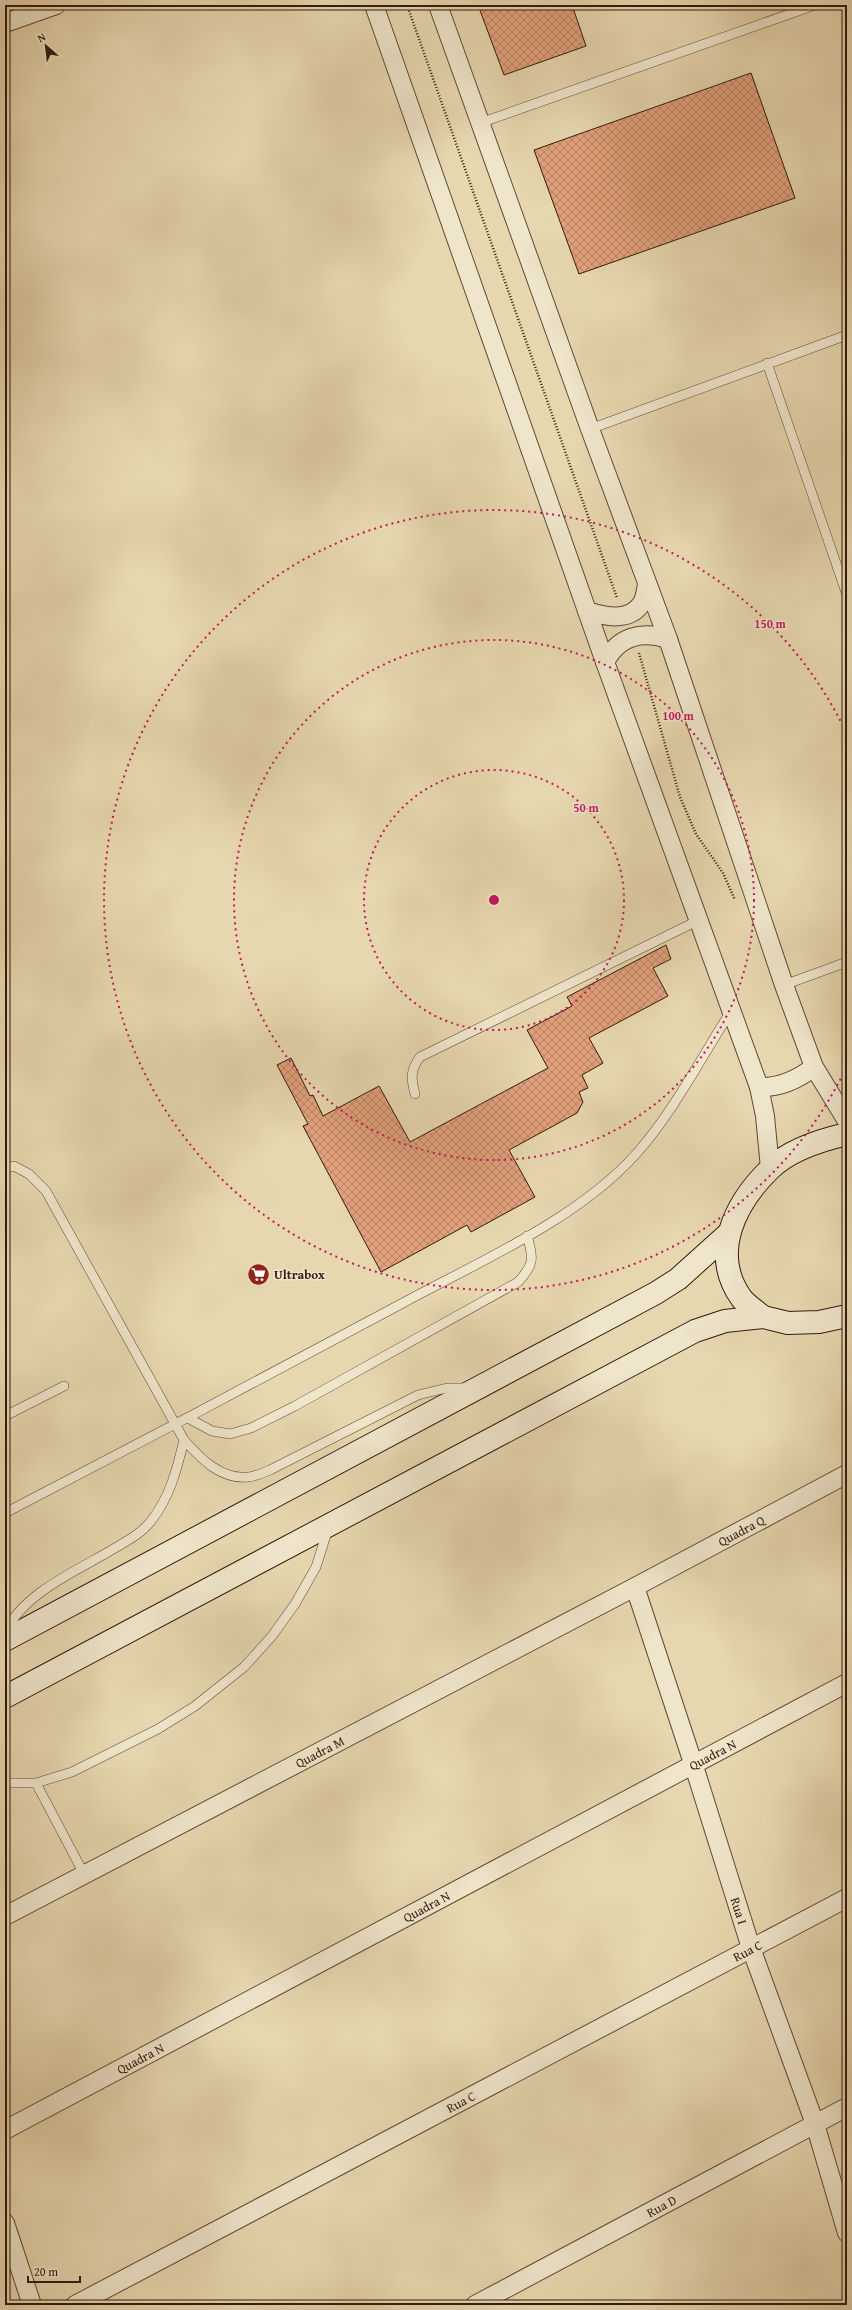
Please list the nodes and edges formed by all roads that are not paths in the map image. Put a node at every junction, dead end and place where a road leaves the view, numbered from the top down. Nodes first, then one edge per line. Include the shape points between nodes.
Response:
1 (56, 5) edge
2 (374, 5) edge
3 (438, 5) edge
4 (815, 5) edge
5 (5, 23) edge
6 (480, 123) junction
7 (847, 335) edge
8 (767, 363) junction
9 (590, 429) junction
10 (647, 584) junction
11 (847, 595) edge
12 (587, 611) junction
13 (668, 639) junction
14 (605, 662) junction
15 (699, 920) junction
16 (847, 962) edge
17 (784, 985) junction
18 (732, 1010) junction
19 (814, 1067) junction
20 (759, 1087) junction
21 (415, 1094) dead end
22 (847, 1121) edge
23 (847, 1134) edge
24 (770, 1168) junction
25 (5, 1169) edge
26 (728, 1234) junction
27 (528, 1236) junction
28 (847, 1316) edge
29 (763, 1317) junction
30 (64, 1386) dead end
31 (478, 1389) junction
32 (5, 1416) edge
33 (188, 1418) junction
34 (177, 1424) junction
35 (184, 1440) junction
36 (847, 1474) edge
37 (5, 1513) edge
38 (329, 1525) junction
39 (635, 1587) junction
40 (5, 1632) edge
41 (5, 1640) edge
42 (847, 1683) edge
43 (5, 1697) edge
44 (694, 1763) junction
45 (5, 1783) edge
46 (36, 1783) junction
47 (84, 1874) junction
48 (847, 1898) edge
49 (5, 1916) edge
50 (751, 1948) junction
51 (847, 2107) edge
52 (815, 2124) junction
53 (5, 2130) edge
54 (5, 2223) edge
55 (847, 2233) edge
56 (32, 2305) edge
57 (75, 2305) edge
58 (475, 2305) edge

1 - 5 street
2 - 12 street
3 - 6 street
4 - 6 lane
6 - 9 street
7 - 8 lane
8 - 9 lane
8 - 11 lane
9 - 10 street
10 - 12 street via 643,602 634,611 623,616
10 - 13 street
12 - 14 street
13 - 14 street via 652,635 635,636 612,649
13 - 17 street
14 - 15 street
15 - 18 street
15 - 21 lane via 420,1058 413,1066 411,1078
16 - 17 lane
17 - 19 street
18 - 20 street
18 - 27 lane via 675,1102 636,1154 602,1185 544,1228
19 - 20 street via 788,1083
19 - 22 street
20 - 24 street via 765,1116
23 - 24 main road via 818,1142 793,1153
24 - 26 main road via 743,1201
25 - 34 lane via 14,1166 29,1174 46,1191
26 - 29 main road via 725,1258 731,1278 742,1299
26 - 31 main road via 678,1279
27 - 33 lane
27 - 33 lane via 532,1262 518,1282 295,1406 251,1428 230,1434 212,1431
28 - 29 main road via 820,1322 788,1323
29 - 38 main road via 726,1321 695,1331
30 - 32 lane
31 - 35 lane via 447,1388 418,1395 270,1470 249,1477 231,1476 213,1468 199,1458
31 - 41 main road
33 - 34 lane
34 - 35 lane
34 - 37 lane
35 - 40 lane via 174,1480 150,1522 130,1539 35,1595 19,1610
36 - 39 street, Quadra Q
38 - 43 main road
38 - 46 lane via 316,1567 295,1604 272,1636 244,1667 196,1706 158,1729 72,1772
39 - 44 street, Rua I
39 - 47 street, Quadra M
42 - 44 street, Quadra N
44 - 50 street, Rua I
44 - 53 street, Quadra N
45 - 46 lane
46 - 47 lane
47 - 49 street, Quadra M
48 - 50 street, Rua C
50 - 52 street, Rua I
50 - 57 street, Rua C
51 - 52 street, Rua D
52 - 55 street, Rua I
52 - 58 street, Rua D
54 - 56 street

